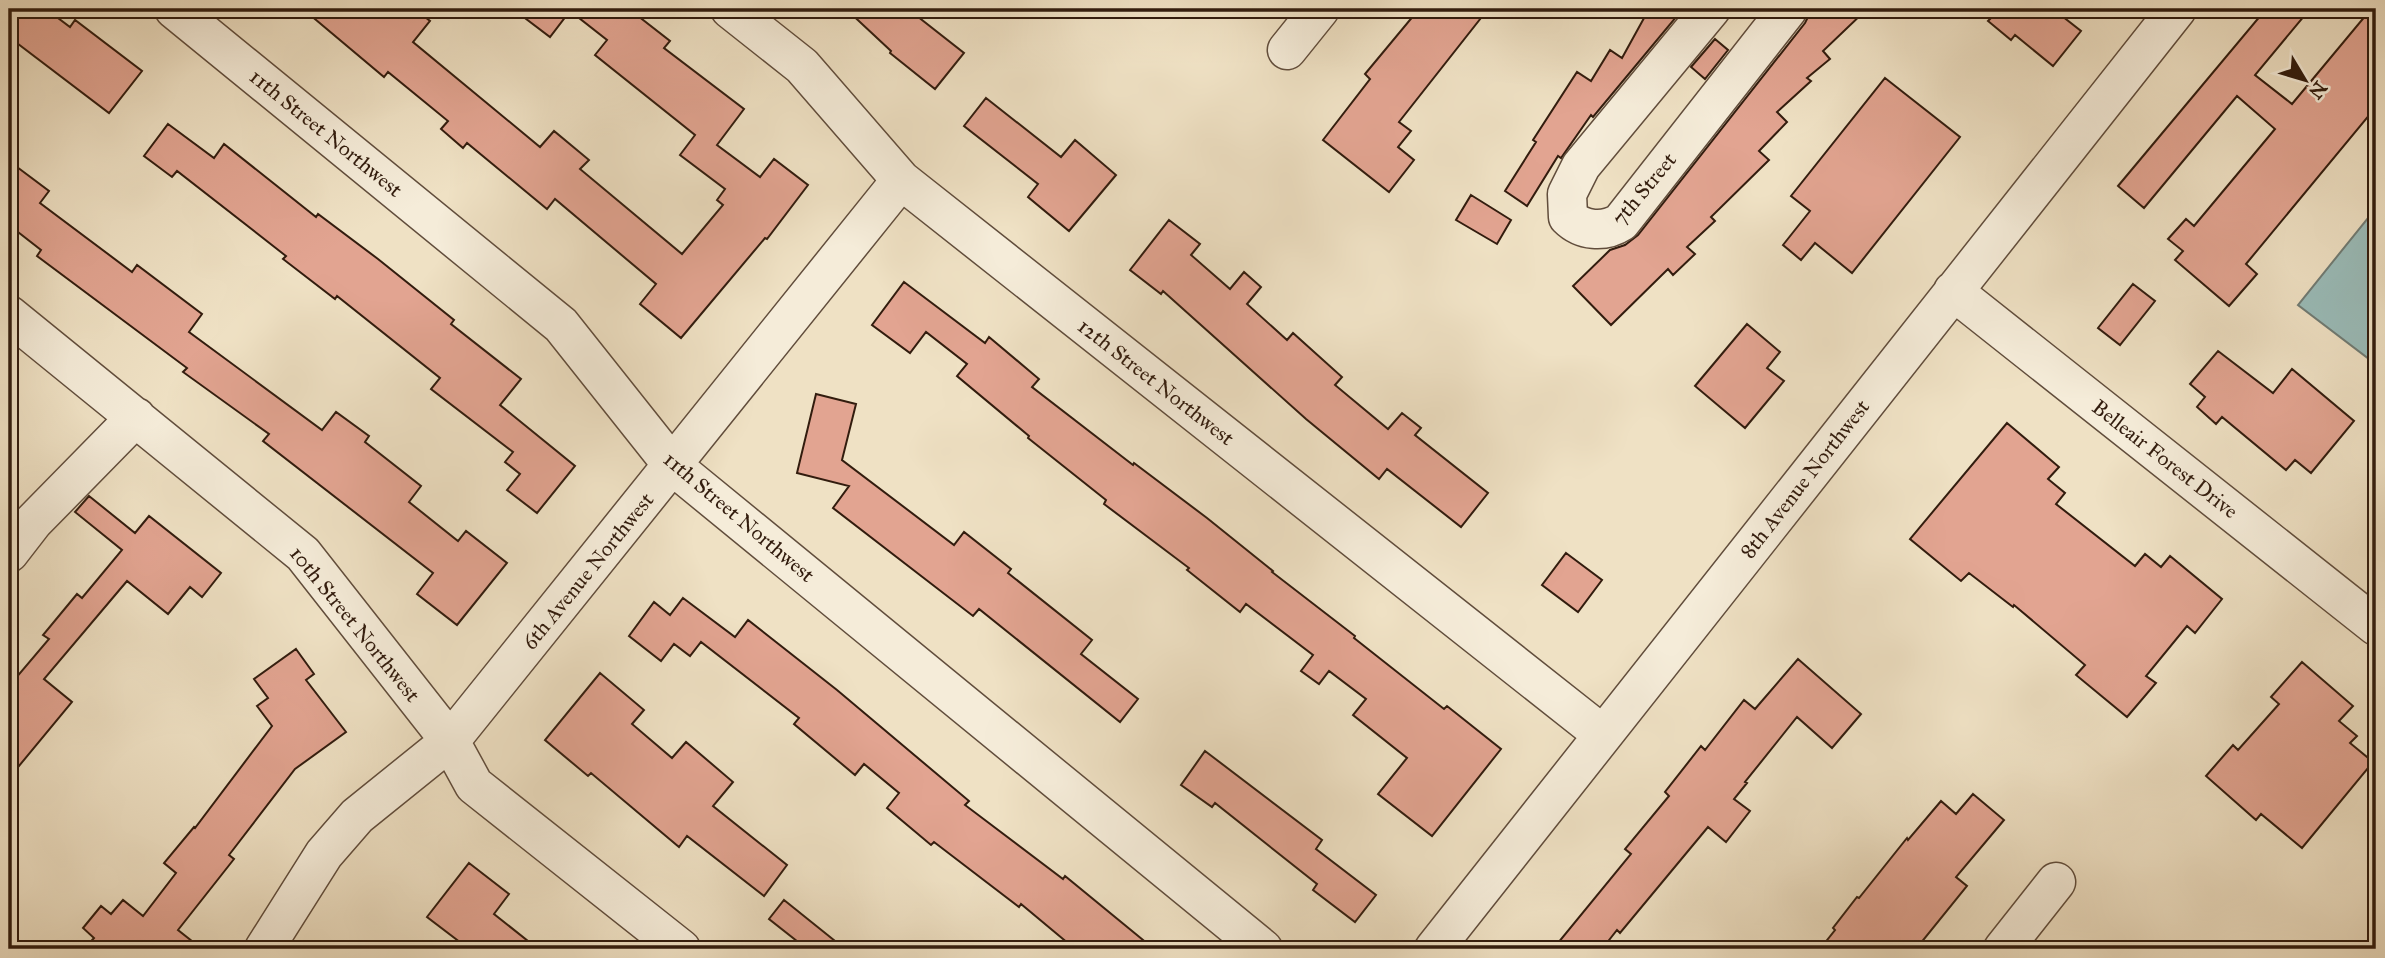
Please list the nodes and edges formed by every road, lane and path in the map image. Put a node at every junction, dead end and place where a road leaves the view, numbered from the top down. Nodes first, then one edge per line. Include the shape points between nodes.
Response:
1 (174, 9) edge
2 (730, 9) edge
3 (1320, 9) edge
4 (1711, 9) edge
5 (1788, 9) edge
6 (2177, 9) edge
7 (1287, 50) dead end
8 (901, 180) junction
9 (1953, 291) junction
10 (9, 315) edge
11 (136, 417) junction
12 (673, 466) junction
13 (9, 553) edge
14 (2376, 626) edge
15 (1602, 734) junction
16 (450, 741) junction
17 (2056, 882) dead end
18 (264, 949) edge
19 (681, 949) edge
20 (1263, 949) edge
21 (1434, 949) edge
22 (2003, 949) edge

1 - 12 street, 11th Street Northwest via 561,325
2 - 8 street, 12th Street Northwest via 802,66
3 - 7 street
4 - 5 street, 7th Street via 1581,166 1567,194 1568,217 1578,226 1609,230 1621,222
6 - 9 street, 8th Avenue Northwest
8 - 12 street, 6th Avenue Northwest
8 - 15 street, 12th Street Northwest
9 - 14 street, Belleair Forest Drive
9 - 15 street, 8th Avenue Northwest
10 - 11 street, 10th Street Northwest
11 - 13 street via 33,522
11 - 16 street, 10th Street Northwest via 303,554
12 - 16 street, 6th Avenue Northwest
12 - 20 street, 11th Street Northwest
15 - 21 street, 8th Avenue Northwest
16 - 18 street, 6th Avenue Northwest via 357,816 324,854
16 - 19 street, 10th Street Northwest via 474,785
17 - 22 street

